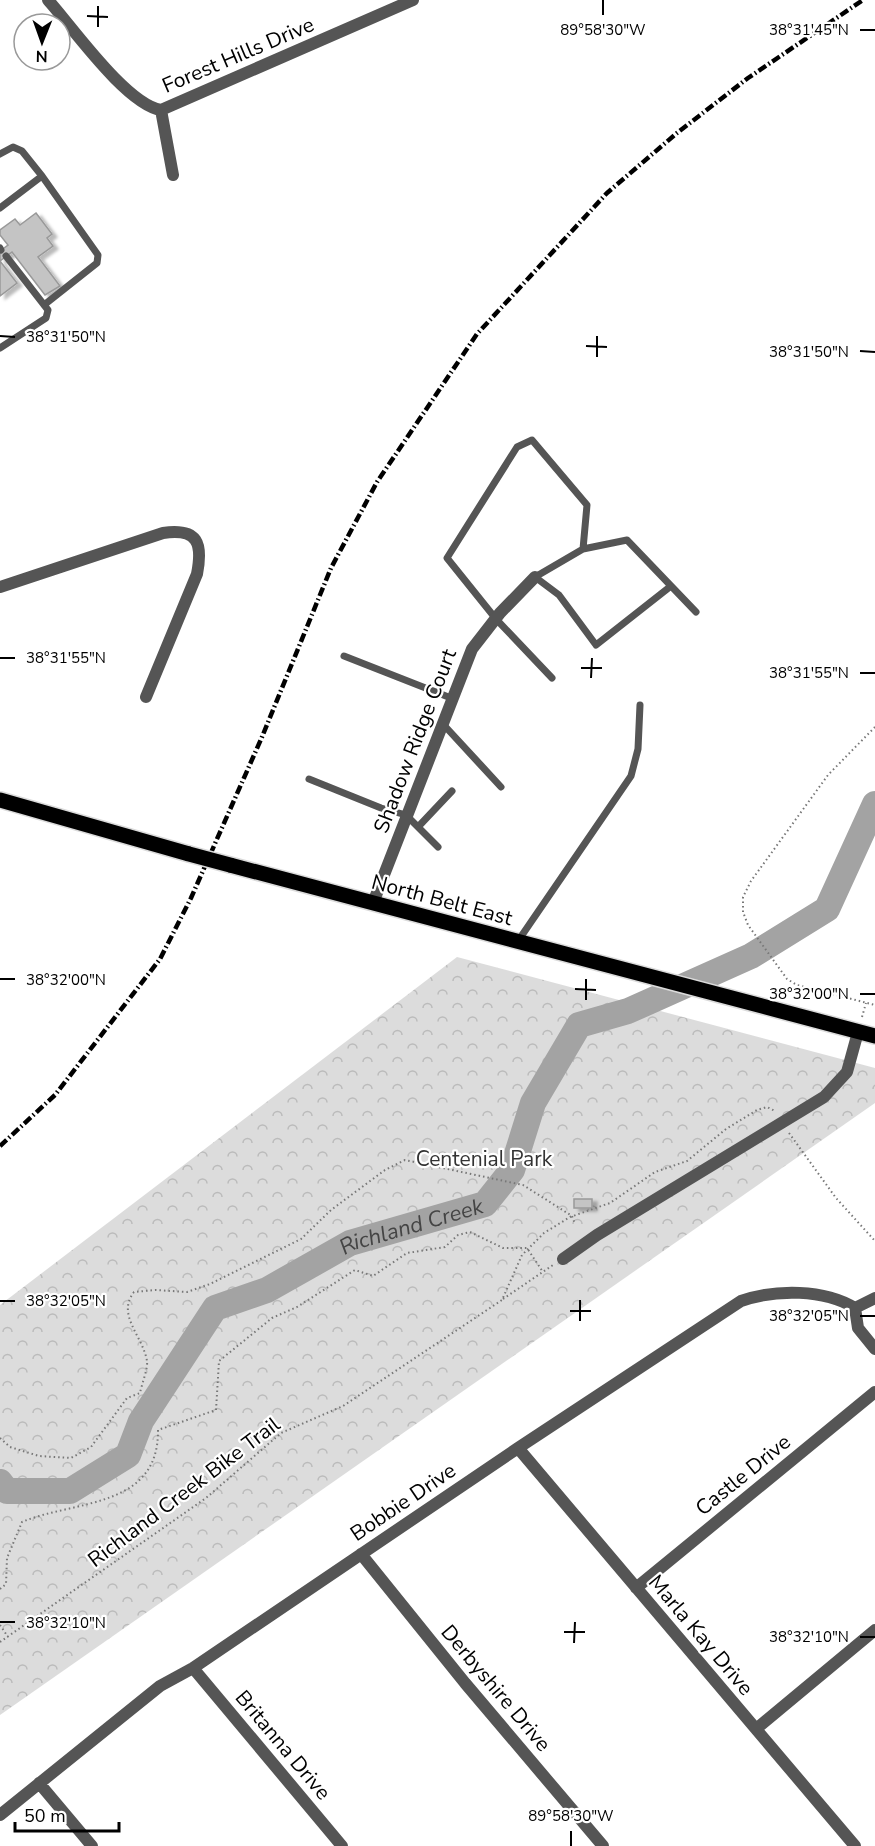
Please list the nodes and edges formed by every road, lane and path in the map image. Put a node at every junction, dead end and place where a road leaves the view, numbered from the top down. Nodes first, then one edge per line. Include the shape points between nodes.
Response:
1 (48, 0) edge
2 (413, 0) edge
3 (161, 110) junction
4 (0, 154) edge
5 (173, 175) dead end
6 (42, 176) junction
7 (0, 207) edge
8 (3, 251) edge
9 (44, 305) junction
10 (0, 348) edge
11 (583, 549) junction
12 (535, 577) junction
13 (670, 586) junction
14 (0, 587) edge
15 (696, 612) dead end
16 (496, 619) junction
17 (344, 656) dead end
18 (552, 678) dead end
19 (146, 697) dead end
20 (451, 698) junction
21 (640, 705) dead end
22 (442, 723) junction
23 (875, 727) edge
24 (309, 779) dead end
25 (501, 787) dead end
26 (452, 791) dead end
27 (0, 800) edge
28 (406, 815) junction
29 (418, 827) junction
30 (438, 847) dead end
31 (373, 903) junction
32 (518, 941) junction
33 (875, 1005) edge
34 (858, 1032) junction
35 (875, 1036) edge
36 (782, 1123) junction
37 (570, 1217) junction
38 (575, 1224) dead end
39 (875, 1241) edge
40 (527, 1248) junction
41 (563, 1259) joint
42 (543, 1272) junction
43 (875, 1298) edge
44 (502, 1300) junction
45 (855, 1308) junction
46 (875, 1349) edge
47 (875, 1392) edge
48 (0, 1438) edge
49 (518, 1448) junction
50 (361, 1554) junction
51 (636, 1588) junction
52 (0, 1589) edge
53 (0, 1624) edge
54 (875, 1630) edge
55 (8, 1637) junction
56 (0, 1642) edge
57 (193, 1668) junction
58 (756, 1729) junction
59 (39, 1783) junction
60 (0, 1815) edge
61 (92, 1846) edge
62 (342, 1846) edge
63 (603, 1846) edge
64 (855, 1846) edge

1 - 3 street, Forest Hills Drive via 127,92 148,108
2 - 3 street, Forest Hills Drive
3 - 5 street
4 - 6 lane via 13,147 22,151
6 - 7 lane
6 - 9 lane via 98,255 97,263
8 - 9 lane
9 - 10 lane via 48,310 46,318
11 - 12 lane
11 - 13 lane via 627,540
11 - 16 lane via 587,505 532,440 517,447 447,558
12 - 13 lane via 559,595 596,645
12 - 16 street, Shadow Ridge Court
13 - 15 lane
14 - 19 street via 163,533 190,533 198,542 201,555 197,574
16 - 18 lane
16 - 20 street, Shadow Ridge Court via 472,649
17 - 20 lane
20 - 22 street, Shadow Ridge Court
21 - 32 lane via 638,749 631,776
22 - 25 lane
22 - 28 street, Shadow Ridge Court
23 - 33 path via 828,775 751,881 742,906 748,925 784,976 797,985
24 - 28 lane
26 - 29 lane
27 - 31 main road, North Belt East, bridge
28 - 29 lane
28 - 31 street, Shadow Ridge Court
29 - 30 lane
31 - 32 main road, North Belt East
32 - 34 main road, North Belt East
34 - 35 main road, North Belt East
34 - 36 street via 847,1072 834,1088
36 - 37 path via 774,1109 757,1110 687,1161 655,1172 610,1203
36 - 39 path via 836,1198
36 - 41 street
37 - 38 path
37 - 40 path
37 - 48 path via 561,1207 523,1185 405,1160 331,1210 301,1239 210,1284 187,1292 134,1292 127,1301 126,1312 147,1362 140,1392 127,1398 91,1446 71,1458 39,1456 10,1447
40 - 42 path
40 - 44 path
40 - 52 path via 503,1248 470,1232 458,1235 445,1247 407,1252 373,1276 355,1270 272,1318 219,1361 216,1410 158,1430 153,1461 135,1485 110,1498 22,1522 7,1558 6,1584
41 - 42 path, Richland Creek Bike Trail
42 - 44 path, Richland Creek Bike Trail
43 - 45 street
44 - 55 path, Richland Creek Bike Trail via 343,1407 281,1433 206,1498
45 - 46 street via 858,1328
45 - 49 street, Bobbie Drive via 831,1296 771,1294 741,1301
47 - 51 street, Castle Drive
49 - 50 street, Bobbie Drive
49 - 51 street, Marla Kay Drive
50 - 57 street, Bobbie Drive
50 - 63 street, Derbyshire Drive
51 - 58 street, Marla Kay Drive
53 - 55 path
54 - 58 street
55 - 56 path, Richland Creek Bike Trail
57 - 59 street, Bobbie Drive via 160,1686
57 - 62 street, Britanna Drive
58 - 64 street, Marla Kay Drive
59 - 60 street, Bobbie Drive
59 - 61 street

